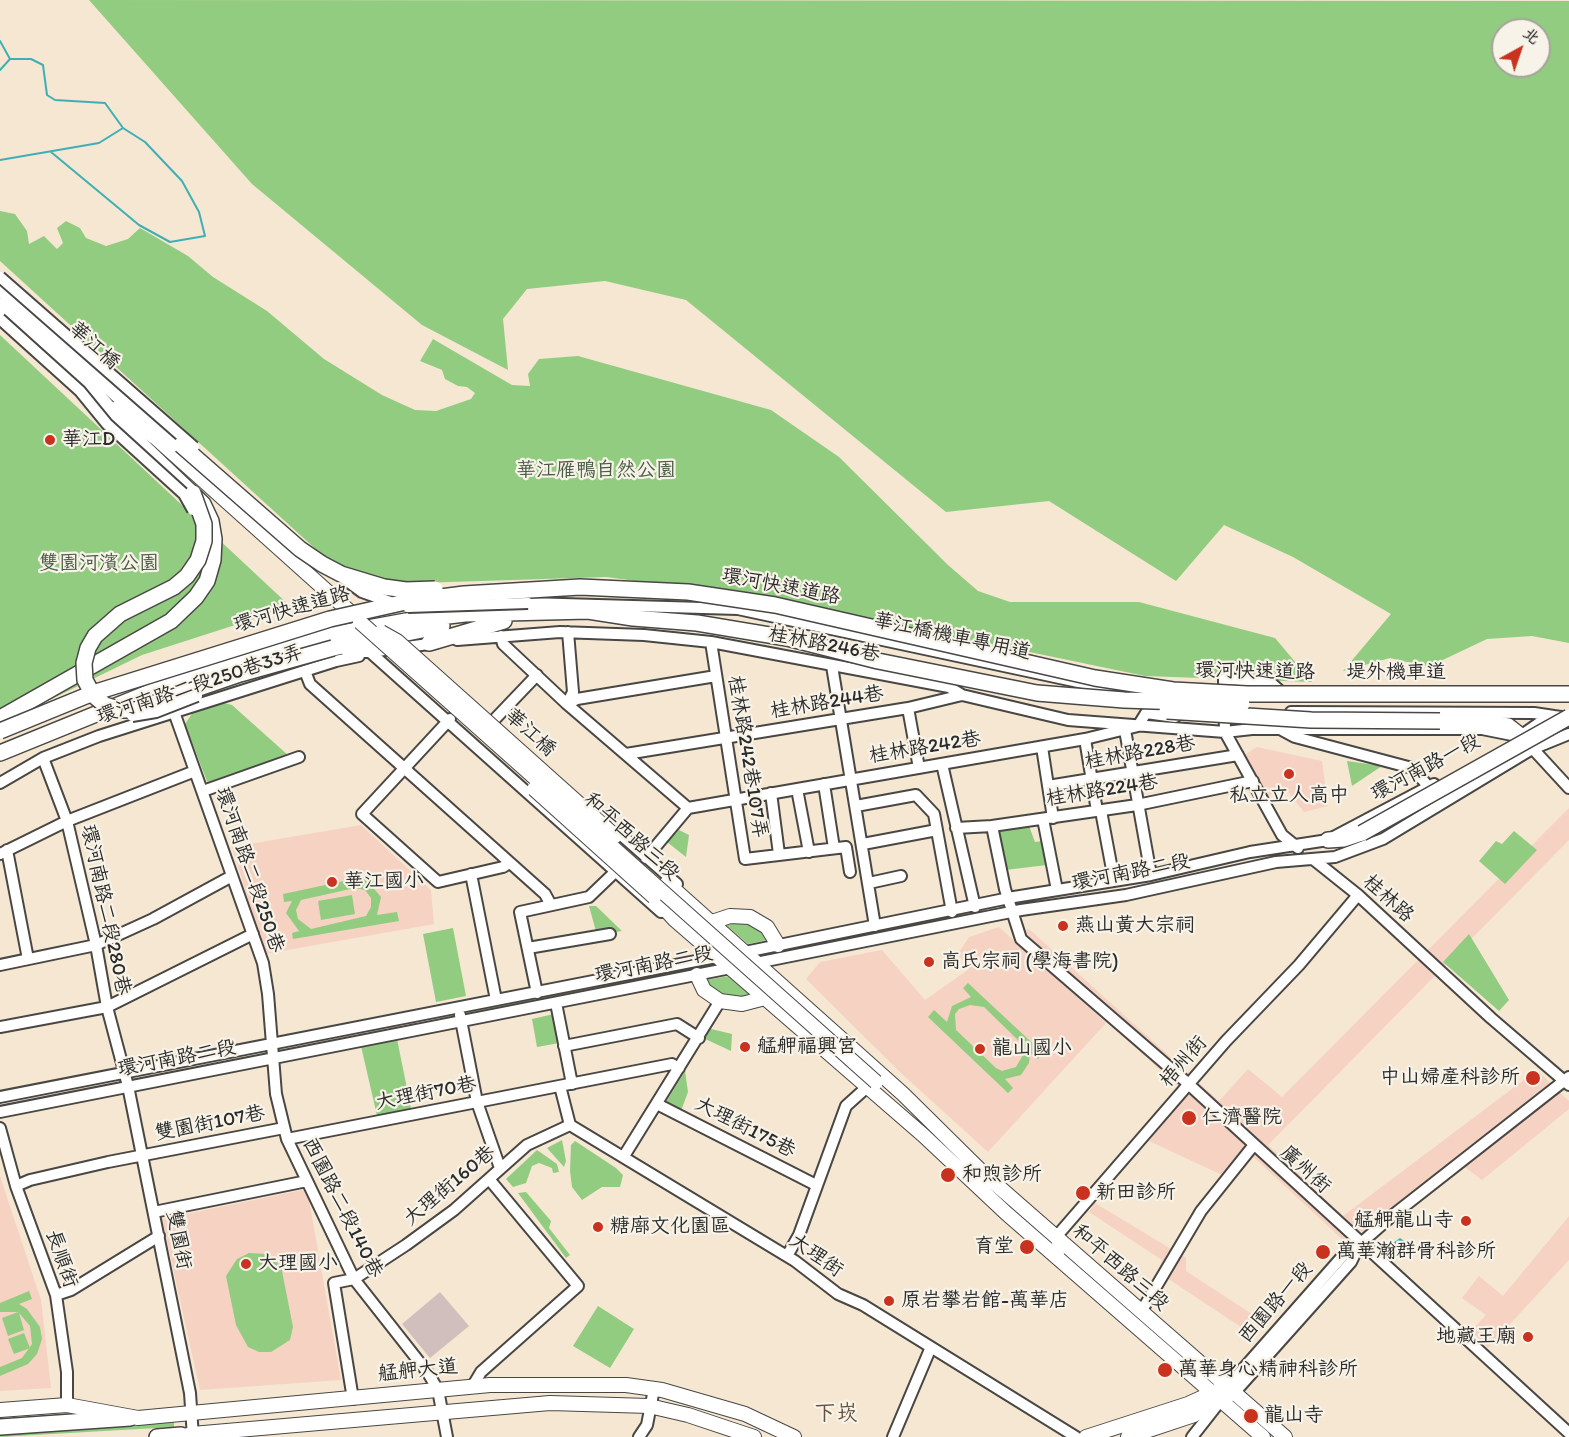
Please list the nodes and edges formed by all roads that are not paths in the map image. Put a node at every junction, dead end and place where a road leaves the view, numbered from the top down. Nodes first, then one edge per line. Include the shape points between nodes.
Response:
1 (0, 277) edge
2 (0, 289) edge
3 (0, 306) edge
4 (0, 319) edge
5 (87, 384) junction
6 (129, 405) junction
7 (156, 438) junction
8 (193, 493) junction
9 (507, 590) junction
10 (633, 618) junction
11 (360, 621) junction
12 (503, 629) junction
13 (568, 632) junction
14 (711, 642) junction
15 (429, 644) joint
16 (412, 646) junction
17 (334, 651) junction
18 (370, 652) junction
19 (832, 666) junction
20 (304, 671) junction
21 (537, 675) junction
22 (716, 676) junction
23 (1223, 690) joint
24 (1037, 693) junction
25 (1569, 693) edge
26 (962, 695) junction
27 (567, 704) junction
28 (1569, 704) edge
29 (908, 708) junction
30 (174, 712) junction
31 (1223, 713) junction
32 (0, 718) edge
33 (446, 718) junction
34 (841, 718) junction
35 (494, 720) junction
36 (1560, 720) edge
37 (1569, 724) edge
38 (1138, 726) junction
39 (1282, 729) junction
40 (1125, 730) junction
41 (0, 731) edge
42 (1225, 732) junction
43 (1569, 734) edge
44 (1522, 737) junction
45 (727, 738) junction
46 (1085, 739) junction
47 (1042, 747) junction
48 (1532, 749) junction
49 (0, 753) edge
50 (626, 754) junction
51 (1238, 755) junction
52 (299, 757) dead end
53 (43, 758) junction
54 (942, 764) junction
55 (404, 767) junction
56 (919, 768) junction
57 (195, 771) junction
58 (1131, 773) junction
59 (852, 778) junction
60 (1092, 780) junction
61 (1253, 781) junction
62 (0, 783) edge
63 (824, 784) junction
64 (1048, 786) junction
65 (1429, 787) junction
66 (1569, 788) edge
67 (797, 789) junction
68 (202, 791) junction
69 (771, 793) junction
70 (736, 800) junction
71 (1137, 805) junction
72 (856, 806) junction
73 (688, 808) junction
74 (1099, 811) junction
75 (1048, 819) junction
76 (67, 822) junction
77 (992, 826) junction
78 (956, 828) junction
79 (938, 830) junction
80 (1328, 840) junction
81 (863, 844) junction
82 (1296, 846) junction
83 (834, 848) junction
84 (4, 852) edge
85 (809, 852) junction
86 (779, 854) junction
87 (646, 858) junction
88 (1315, 860) junction
89 (509, 862) junction
90 (615, 872) junction
91 (850, 872) dead end
92 (471, 874) junction
93 (1151, 875) junction
94 (232, 876) junction
95 (902, 876) dead end
96 (1114, 880) junction
97 (868, 882) junction
98 (667, 883) joint
99 (1057, 890) junction
100 (1358, 895) junction
101 (654, 897) joint
102 (1009, 898) junction
103 (690, 901) junction
104 (551, 905) junction
105 (975, 907) junction
106 (952, 912) junction
107 (1013, 912) junction
108 (675, 920) junction
109 (712, 922) junction
110 (875, 926) junction
111 (253, 934) junction
112 (610, 934) dead end
113 (96, 945) junction
114 (778, 945) junction
115 (528, 948) junction
116 (744, 952) junction
117 (718, 957) junction
118 (28, 959) junction
119 (757, 963) junction
120 (0, 965) edge
121 (731, 968) junction
122 (697, 975) junction
123 (537, 993) junction
124 (765, 998) junction
125 (496, 1000) junction
126 (720, 1001) junction
127 (556, 1003) junction
128 (458, 1006) junction
129 (107, 1007) junction
130 (461, 1021) junction
131 (0, 1027) edge
132 (699, 1038) junction
133 (272, 1042) junction
134 (564, 1046) junction
135 (274, 1059) junction
136 (679, 1068) junction
137 (123, 1073) junction
138 (1567, 1081) edge
139 (572, 1084) junction
140 (871, 1085) junction
141 (1189, 1085) junction
142 (128, 1086) junction
143 (560, 1086) junction
144 (0, 1097) edge
145 (477, 1102) junction
146 (657, 1104) junction
147 (0, 1112) edge
148 (933, 1124) junction
149 (570, 1125) junction
150 (0, 1128) edge
151 (285, 1133) junction
152 (1253, 1146) junction
153 (143, 1156) junction
154 (624, 1156) junction
155 (501, 1168) junction
156 (489, 1179) junction
157 (307, 1181) junction
158 (816, 1185) junction
159 (16, 1186) junction
160 (154, 1212) junction
161 (159, 1236) junction
162 (1056, 1237) junction
163 (1361, 1243) junction
164 (787, 1256) junction
165 (1060, 1260) junction
166 (354, 1279) junction
167 (56, 1295) junction
168 (1141, 1312) junction
169 (931, 1347) junction
170 (472, 1387) junction
171 (654, 1389) junction
172 (1231, 1389) junction
173 (438, 1390) junction
174 (1218, 1397) junction
175 (353, 1399) junction
176 (67, 1405) junction
177 (649, 1406) junction
178 (0, 1410) edge
179 (443, 1412) junction
180 (191, 1414) junction
181 (130, 1419) junction
182 (0, 1427) edge
183 (1567, 1428) edge
184 (186, 1436) edge
185 (157, 1437) edge
186 (447, 1437) edge
187 (639, 1437) edge
188 (753, 1437) edge
189 (794, 1437) edge
190 (892, 1437) edge
191 (1076, 1437) edge
192 (1086, 1437) edge
193 (1128, 1437) edge
194 (1192, 1437) edge
195 (1263, 1437) edge
196 (1285, 1437) edge
197 (1554, 1437) edge

1 - 31 street, 華江橋機車專用道, bridge via 362,592 408,607 528,603 738,609 1111,689 1198,701
2 - 6 main road, 華江橋
3 - 5 main road, 華江橋
4 - 17 street, bridge via 80,391 107,424 184,494 194,510 197,545 180,575 103,620 83,644 78,670 81,684 99,708 112,714 139,716
5 - 7 main road, 華江橋 via 131,423
5 - 8 highway via 136,440
6 - 7 main road, 華江橋
6 - 9 highway, bridge via 150,416 300,549 341,574 406,590 483,586
7 - 11 main road, 華江橋
8 - 17 highway, bridge via 204,524 198,560 174,587 120,614 95,636 84,663 85,680 93,694 105,705 135,710 240,674
8 - 32 highway, bridge via 207,513 214,539 207,581 196,597 171,621
9 - 25 highway, 環河快速道路, bridge via 612,587 688,591 775,605 1095,678 1173,690 1246,694
9 - 41 highway, 環河快速道路, bridge via 410,601 330,619 93,693
10 - 12 highway
10 - 24 highway, 環河快速道路, bridge via 698,623 787,638
10 - 49 highway, 環河快速道路 via 588,611 465,614 330,635 241,659
11 - 98 main road, 華江橋, bridge via 397,641
11 - 101 main road, 華江橋, bridge via 384,654
11 - 140 main road, 和平西路三段, bridge
12 - 13 street, 桂林路246巷
12 - 15 highway
12 - 17 highway via 430,628
12 - 21 street via 503,644
13 - 14 street, 桂林路246巷
13 - 27 street via 573,692
14 - 19 street, 桂林路246巷
14 - 22 street, 桂林路242巷107弄
15 - 16 street
16 - 18 street
16 - 35 street, 和平西路三段
17 - 18 street
18 - 20 street, 環河南路二段250巷33弄
18 - 33 street, 和平西路三段
19 - 26 street, 桂林路246巷 via 948,687
19 - 34 street
20 - 30 street, 環河南路二段250巷33弄
20 - 55 street via 310,684
21 - 27 street
21 - 35 street
22 - 27 street via 577,699
22 - 45 street, 桂林路242巷107弄
23 - 25 street, 堤外機車道
23 - 31 street, 桂林路
24 - 28 highway, 環河快速道路, bridge via 1235,704
24 - 44 highway, bridge via 1087,703 1204,714 1311,720 1477,721 1508,726
26 - 29 street, 桂林路244巷
26 - 38 street, 桂林路246巷 via 1068,720
27 - 50 street
29 - 34 street, 桂林路244巷
29 - 56 street
30 - 53 street, 環河南路二段250巷33弄
30 - 57 street, 環河南路二段250巷
31 - 36 street via 1534,713
31 - 38 street, 桂林路242巷 via 1198,720 1146,713
31 - 42 street, 桂林路
33 - 55 street
33 - 90 street, 和平西路三段
34 - 45 street, 桂林路244巷
34 - 59 street
35 - 87 street, 和平西路三段
36 - 37 highway, bridge
36 - 44 street, 環河南路一段 via 1539,723
36 - 80 highway, bridge via 1362,833
38 - 40 street, 桂林路242巷
38 - 42 street, 桂林路246巷
39 - 42 street, 桂林路246巷
39 - 44 street, 桂林路246巷 via 1482,729
39 - 65 street via 1295,737 1412,768
40 - 46 street, 桂林路242巷
40 - 58 street
42 - 51 street, 桂林路
43 - 48 street, 環河南路一段
44 - 48 street
44 - 65 street, 環河南路一段
45 - 50 street, 桂林路244巷
45 - 70 street, 桂林路242巷107弄
46 - 47 street, 桂林路242巷
46 - 60 street
47 - 54 street, 桂林路242巷
47 - 64 street
48 - 66 street
48 - 88 street, 環河南路一段 via 1383,838 1335,857
50 - 73 street
51 - 58 street, 桂林路228巷
51 - 61 street, 桂林路
52 - 68 street
53 - 62 street, 環河南路二段250巷33弄
53 - 76 street, 環河南路二段280巷
54 - 56 street, 桂林路242巷
54 - 78 street
55 - 89 street
55 - 92 street via 362,814 438,882
56 - 59 street, 桂林路242巷
57 - 68 street, 環河南路二段250巷
57 - 76 street
58 - 60 street, 桂林路228巷
58 - 71 street
59 - 63 street, 桂林路242巷
59 - 72 street
60 - 64 street, 桂林路228巷
60 - 74 street
61 - 71 street, 桂林路224巷
61 - 82 street, 桂林路 via 1282,835
63 - 67 street, 桂林路242巷
63 - 83 street
64 - 75 street
65 - 80 street, 環河南路一段
67 - 69 street, 桂林路242巷
67 - 85 street
68 - 94 street, 環河南路二段250巷
69 - 70 street, 桂林路242巷
69 - 86 street
70 - 73 street, 桂林路242巷
70 - 86 street, 桂林路242巷107弄 via 745,860
71 - 74 street, 桂林路224巷
71 - 93 street
72 - 79 street via 916,795 934,814
72 - 81 street
73 - 87 street
74 - 75 street, 桂林路224巷
74 - 96 street
75 - 77 street, 桂林路224巷
75 - 99 street
76 - 84 street
76 - 113 street, 環河南路二段280巷
77 - 78 street, 桂林路224巷
77 - 102 street, 廣州街
78 - 105 street
79 - 81 street
79 - 106 street
80 - 82 street, 環河南路一段
81 - 97 street
82 - 88 street, 桂林路
82 - 93 street, 環河南路二段
83 - 85 street, 桂林路242巷107弄
83 - 91 street via 846,847
84 - 118 street
85 - 86 street, 桂林路242巷107弄
87 - 103 street, 和平西路三段 via 681,888
88 - 100 street, 桂林路
88 - 107 street, 環河南路二段 via 1276,862 1126,895
89 - 92 street
89 - 104 street via 545,894
90 - 104 street via 592,895
90 - 108 street, 和平西路三段
92 - 125 street
93 - 96 street, 環河南路二段
94 - 111 street, 環河南路二段250巷
94 - 113 street
95 - 97 street
96 - 99 street, 環河南路二段
97 - 110 street
98 - 103 main road, 和平西路三段
99 - 102 street, 環河南路二段
100 - 138 street, 桂林路 via 1491,1018
100 - 141 street, 梧州街
101 - 108 main road, 和平西路三段
102 - 105 street, 環河南路二段
102 - 107 street, 廣州街
103 - 109 main road, 和平西路三段
104 - 115 street via 520,912
105 - 106 street, 環河南路二段
106 - 110 street, 環河南路二段
107 - 119 street, 環河南路二段
107 - 141 street, 廣州街 via 1021,939
108 - 117 main road, 和平西路三段
109 - 114 main road via 730,916 750,917 767,927
109 - 116 main road, 和平西路三段
110 - 114 street, 環河南路二段
111 - 129 street
111 - 133 street, 環河南路二段250巷 via 265,973
112 - 115 street
113 - 118 street
113 - 129 street, 環河南路二段280巷
114 - 116 street, 環河南路二段
115 - 123 street
116 - 117 street, 環河南路二段
116 - 119 main road, 和平西路三段
117 - 121 main road, 和平西路三段
117 - 123 street, 環河南路二段
118 - 120 street
119 - 121 street, 環河南路二段
119 - 148 main road, 和平西路三段
121 - 122 street, 環河南路二段
121 - 124 main road, 和平西路三段
122 - 126 main road via 704,990
122 - 127 street, 環河南路二段
123 - 125 street, 環河南路二段
124 - 126 main road via 742,1004
124 - 140 main road, 和平西路三段
125 - 128 street, 環河南路二段
126 - 132 street
127 - 130 street, 環河南路二段
127 - 134 street
128 - 130 street
128 - 133 street, 環河南路二段
129 - 131 street
129 - 137 street, 環河南路二段280巷
130 - 135 street, 環河南路二段
130 - 145 street
132 - 134 street via 677,1024
132 - 136 street
133 - 135 street, 西園路二段140巷
133 - 137 street, 環河南路二段
134 - 139 street
135 - 142 street, 環河南路二段
135 - 151 street, 西園路二段140巷 via 276,1094
136 - 139 street, 大理街70巷 via 672,1064
136 - 146 street
137 - 142 street, 雙園街
137 - 144 street, 環河南路二段
138 - 163 street, 西園路一段
139 - 143 street, 大理街70巷
140 - 148 main road, 和平西路三段
140 - 158 street via 846,1106
140 - 165 main road, 和平西路三段
141 - 152 street, 廣州街
141 - 162 street, 梧州街
142 - 147 street, 環河南路二段
142 - 153 street, 雙園街
143 - 145 street, 大理街70巷
143 - 149 street
145 - 151 street, 大理街70巷
145 - 155 street
146 - 154 street
146 - 158 street, 大理街175巷
148 - 162 main road, 和平西路三段
149 - 154 street, 大理街
149 - 155 street, 大理街160巷 via 527,1145
150 - 159 street, 長順街
151 - 153 street, 雙園街107巷
151 - 157 street, 西園路二段140巷
152 - 163 street, 廣州街
152 - 168 street via 1201,1211
153 - 159 street, 雙園街107巷
153 - 160 street, 雙園街
154 - 164 street, 大理街
155 - 156 street, 大理街160巷
156 - 166 street, 大理街160巷 via 454,1210
156 - 170 street via 578,1286 487,1366
157 - 160 street
157 - 166 street, 西園路二段140巷
158 - 164 street via 799,1236
159 - 167 street, 長順街
160 - 161 street, 雙園街
161 - 167 street via 71,1290
161 - 180 street, 雙園街
162 - 165 street
162 - 168 main road, 和平西路三段
163 - 172 street, 西園路一段 via 1351,1262
163 - 183 street, 廣州街
164 - 169 street, 大理街 via 838,1294
165 - 174 main road, 和平西路三段
166 - 173 street, 西園路二段140巷
166 - 175 street, 大理街160巷 via 334,1283
167 - 176 street, 長順街 via 67,1372
168 - 172 main road, 和平西路三段
169 - 190 street
169 - 191 street, 大理街
170 - 171 main road, 艋舺大道 via 586,1383
170 - 173 main road, 艋舺大道
171 - 177 street
171 - 189 main road, 艋舺大道 via 745,1413
172 - 174 main road, 西園路一段
172 - 196 main road, 和平西路三段
173 - 175 main road, 艋舺大道
173 - 179 street, 西園路二段140巷
174 - 192 main road, 西園路一段
174 - 193 main road, 西園路一段 via 1194,1415
174 - 194 street, 西園路一段
174 - 195 main road, 和平西路三段
175 - 180 main road, 艋舺大道
176 - 178 main road
176 - 181 main road
177 - 179 main road via 550,1403
177 - 187 street via 647,1425
177 - 188 main road
179 - 184 main road
179 - 186 street, 西園路二段140巷
180 - 181 main road, 艋舺大道
180 - 184 street, 雙園街
181 - 182 highway, 艋舺大道
183 - 197 street
184 - 185 highway

